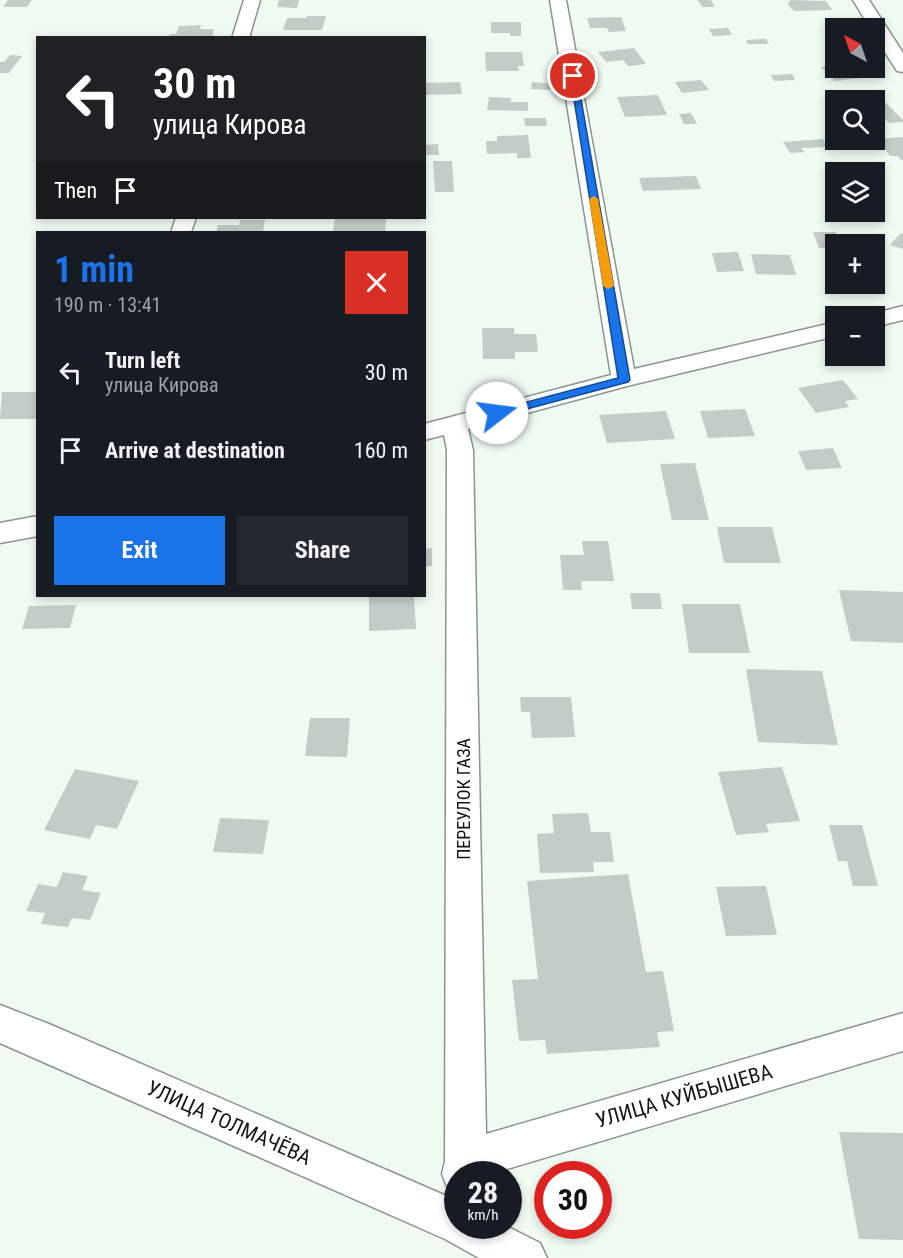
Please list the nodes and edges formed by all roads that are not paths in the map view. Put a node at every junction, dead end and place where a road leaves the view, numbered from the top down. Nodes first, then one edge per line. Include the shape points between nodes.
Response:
1 (252, 0) edge
2 (558, 0) edge
3 (861, 0) edge
4 (241, 36) edge
5 (903, 67) edge
6 (903, 313) edge
7 (885, 317) edge
8 (825, 332) edge
9 (624, 380) junction
10 (439, 428) edge
11 (36, 526) edge
12 (0, 533) edge
13 (0, 1024) edge
14 (903, 1032) edge
15 (465, 1161) edge
16 (488, 1161) edge
17 (444, 1214) edge
18 (492, 1239) edge
19 (525, 1258) edge

1 - 4 street
2 - 9 street
3 - 5 street
6 - 7 street
8 - 9 street
9 - 10 street
10 - 15 street, ПЕРЕУЛОК ГАЗА via 460,450
11 - 12 street
13 - 17 street, УЛИЦА ТОЛМАЧЁВА
14 - 16 street, УЛИЦА КУЙБЫШЕВА
18 - 19 street, УЛИЦА ТОЛМАЧЁВА

